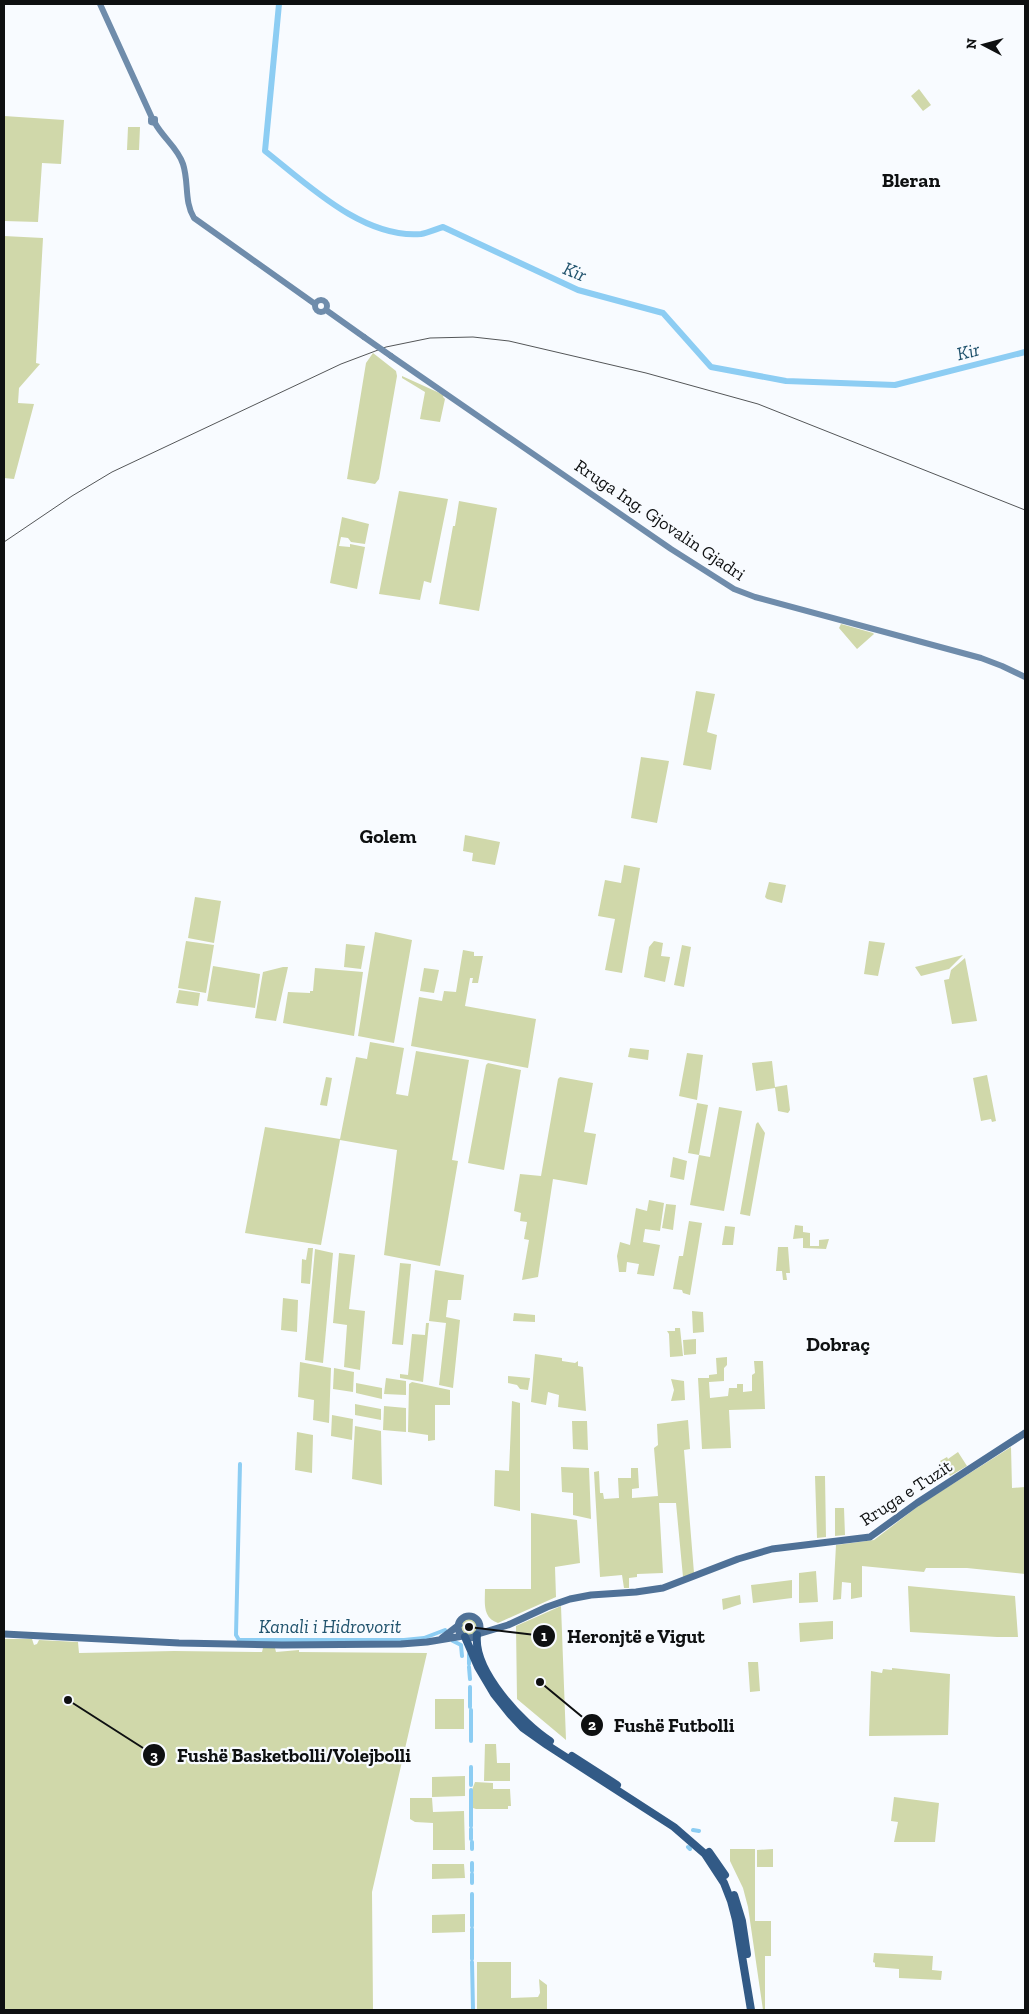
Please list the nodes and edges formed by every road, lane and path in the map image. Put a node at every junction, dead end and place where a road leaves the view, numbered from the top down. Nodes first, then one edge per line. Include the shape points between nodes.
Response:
1 (100, 4) edge
2 (1025, 677) edge
3 (1025, 1433) edge
4 (478, 1622) junction
5 (459, 1625) junction
6 (498, 1628) junction
7 (4, 1634) edge
8 (477, 1635) junction
9 (464, 1637) junction
10 (442, 1639) junction
11 (751, 2010) edge
12 (756, 2010) edge

1 - 2 main road, Rruga Ing. Gjovalin Gjadri, bridge via 161,134 184,165 189,207 194,218 315,304 318,300 325,301 326,310 364,337 734,589 981,658
3 - 6 main road, Rruga e Tuzit via 917,1503 874,1536 793,1545 750,1555 663,1588 570,1599
4 - 5 main road via 468,1616
4 - 6 main road
4 - 8 main road
5 - 9 main road
5 - 10 main road
6 - 8 main road, Rruga e Tuzit
7 - 10 main road via 282,1645 401,1644
8 - 9 main road
8 - 12 highway via 478,1651 490,1677 531,1726 678,1823 710,1853 730,1884 739,1908
9 - 10 main road
9 - 11 highway via 494,1694 523,1728 674,1827 705,1854 724,1883 731,1901

